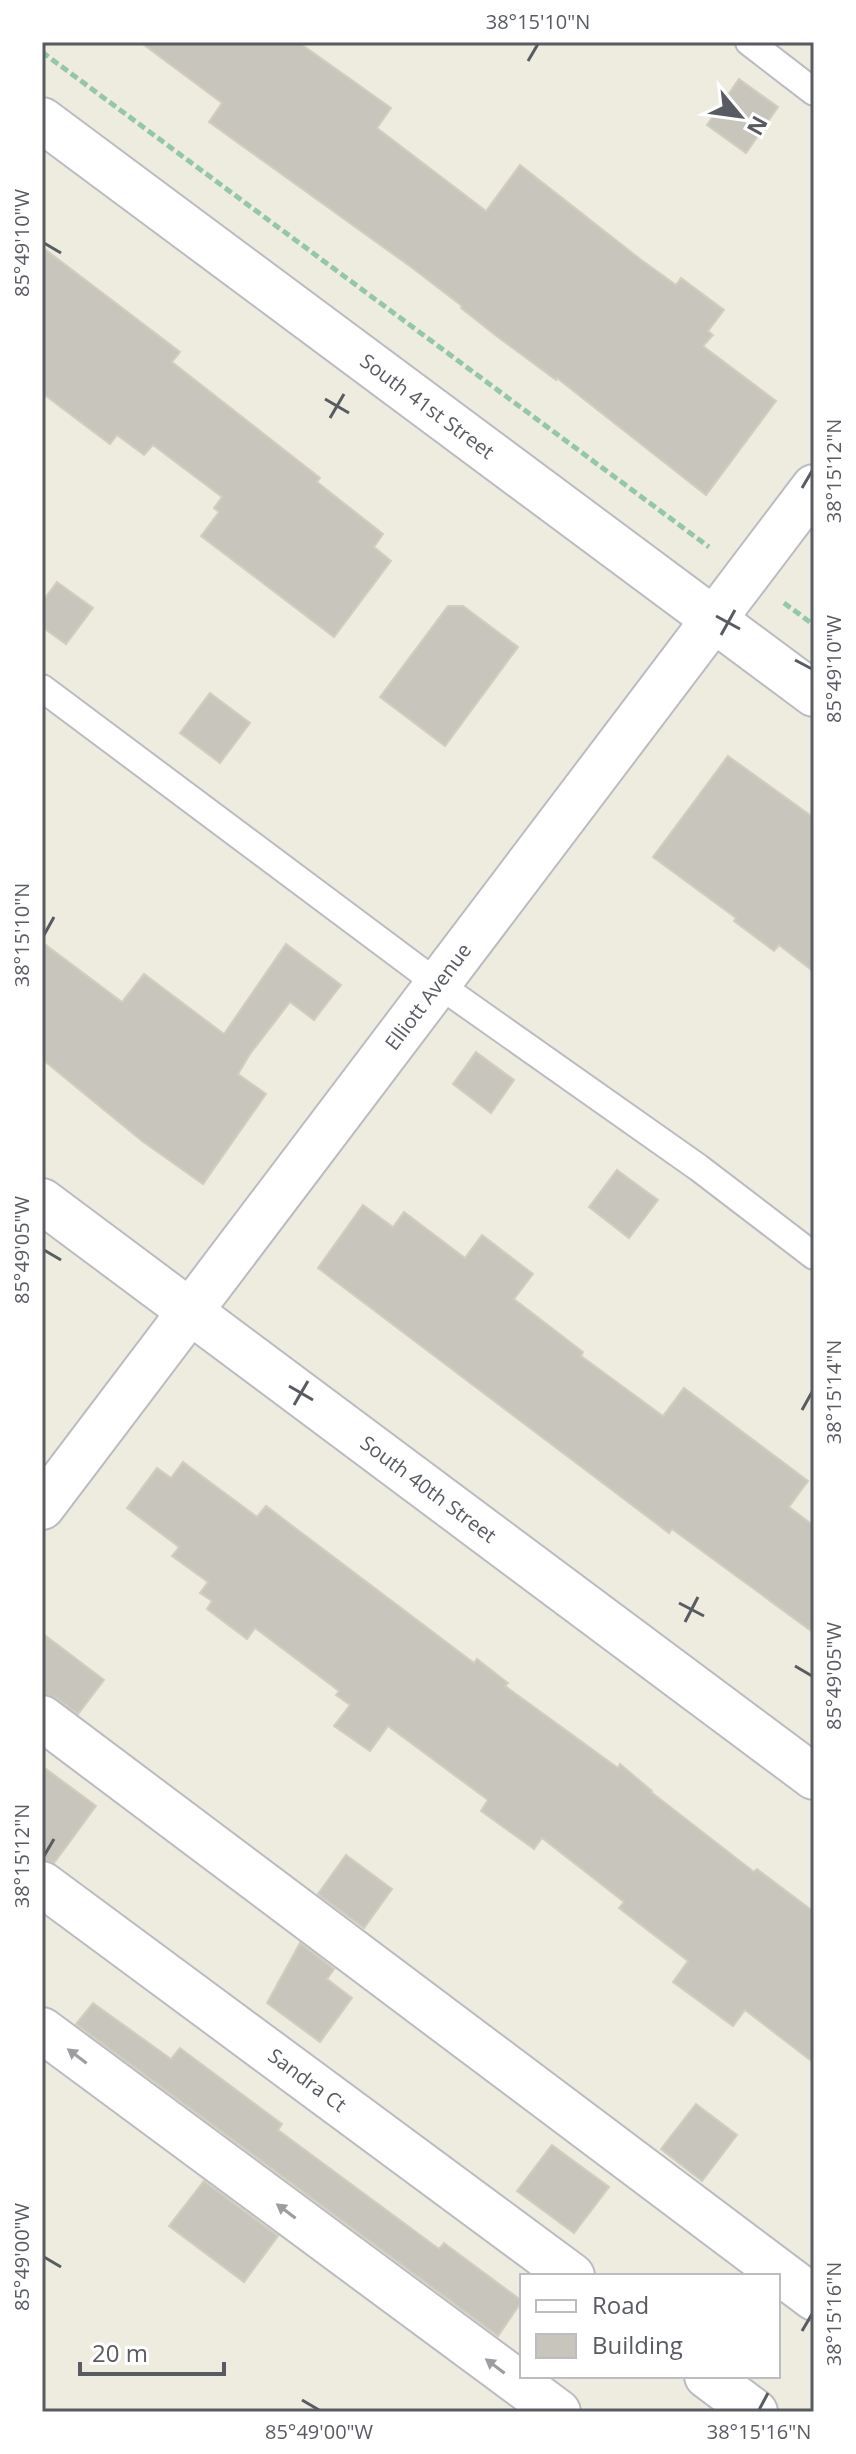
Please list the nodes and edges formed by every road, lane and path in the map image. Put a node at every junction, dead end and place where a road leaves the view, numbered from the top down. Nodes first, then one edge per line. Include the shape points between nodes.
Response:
1 (749, 42) edge
2 (42, 52) edge
3 (814, 92) edge
4 (42, 120) edge
5 (814, 487) edge
6 (747, 576) junction
7 (714, 619) junction
8 (814, 625) edge
9 (42, 688) edge
10 (814, 694) edge
11 (438, 984) junction
12 (42, 1201) edge
13 (814, 1256) edge
14 (190, 1312) junction
15 (42, 1507) edge
16 (42, 1718) edge
17 (814, 1777) edge
18 (42, 1884) edge
19 (42, 2030) edge
20 (569, 2274) edge
21 (814, 2298) edge
22 (710, 2378) edge
23 (558, 2412) edge
24 (755, 2412) edge

1 - 3 lane
2 - 6 path
4 - 7 street, South 41st Street
5 - 6 street, Elliott Avenue
6 - 7 street, Elliott Avenue
6 - 8 path
7 - 10 street, South 41st Street
7 - 11 street, Elliott Avenue
9 - 11 lane
11 - 13 lane
11 - 14 street, Elliott Avenue
12 - 14 street, South 40th Street
14 - 15 street, Elliott Avenue
14 - 17 street, South 40th Street
16 - 21 street
18 - 20 street, Sandra Ct
23 -> 19 street
22 - 24 street

